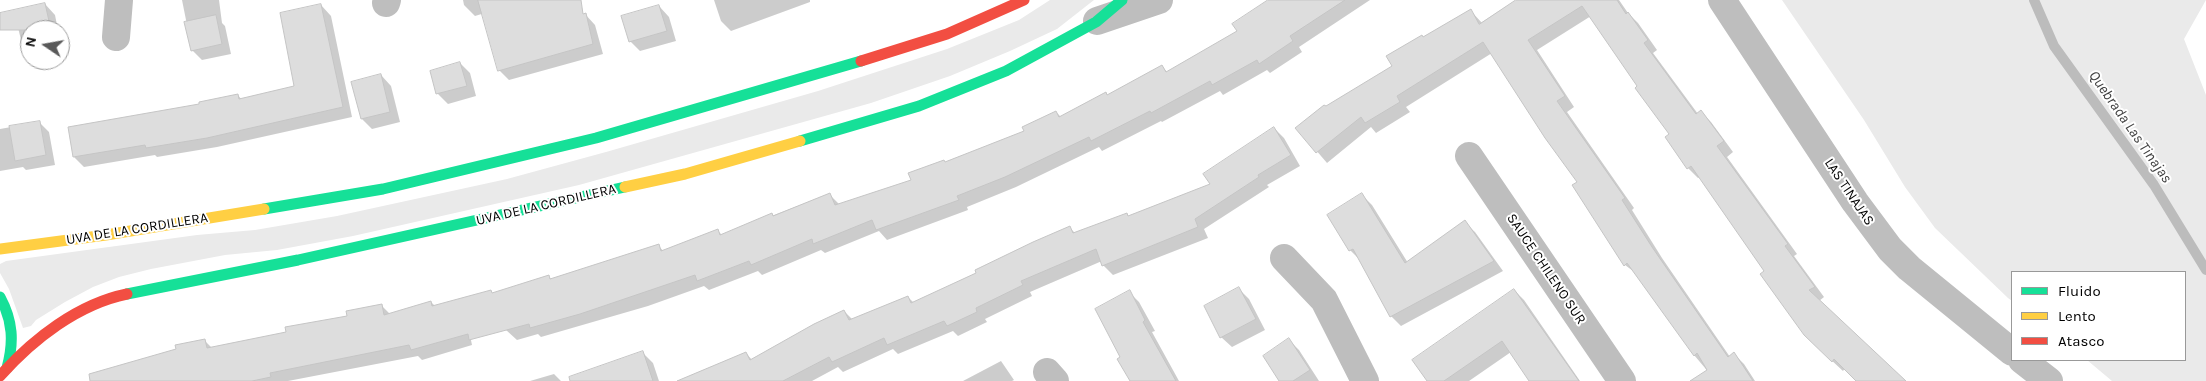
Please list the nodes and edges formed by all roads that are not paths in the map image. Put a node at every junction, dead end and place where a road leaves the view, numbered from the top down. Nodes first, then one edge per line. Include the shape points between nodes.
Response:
1 (119, 0) edge
2 (1024, 0) edge
3 (1122, 0) edge
4 (1159, 0) edge
5 (1722, 0) edge
6 (1096, 22) junction
7 (116, 37) dead end
8 (1469, 156) dead end
9 (0, 249) edge
10 (1284, 258) dead end
11 (0, 297) edge
12 (2011, 351) edge
13 (2023, 361) edge
14 (4, 372) edge
15 (1365, 381) edge
16 (1622, 381) edge
17 (2049, 381) edge

1 - 7 street
2 - 9 street, UVA DE LA CORDILLERA via 910,47 596,138 383,189
3 - 6 street, UVA DE LA CORDILLERA
4 - 6 street, UVA DE LA CORDILLERA
5 - 12 street, LAS TINAJAS via 1884,241 1909,268
6 - 14 street, UVA DE LA CORDILLERA via 1006,70 919,106 685,174 298,260 111,297 64,321 24,351
8 - 16 street, SAUCE CHILENO SUR
10 - 15 street via 1324,300
11 - 14 street via 12,327 13,348
13 - 17 street

